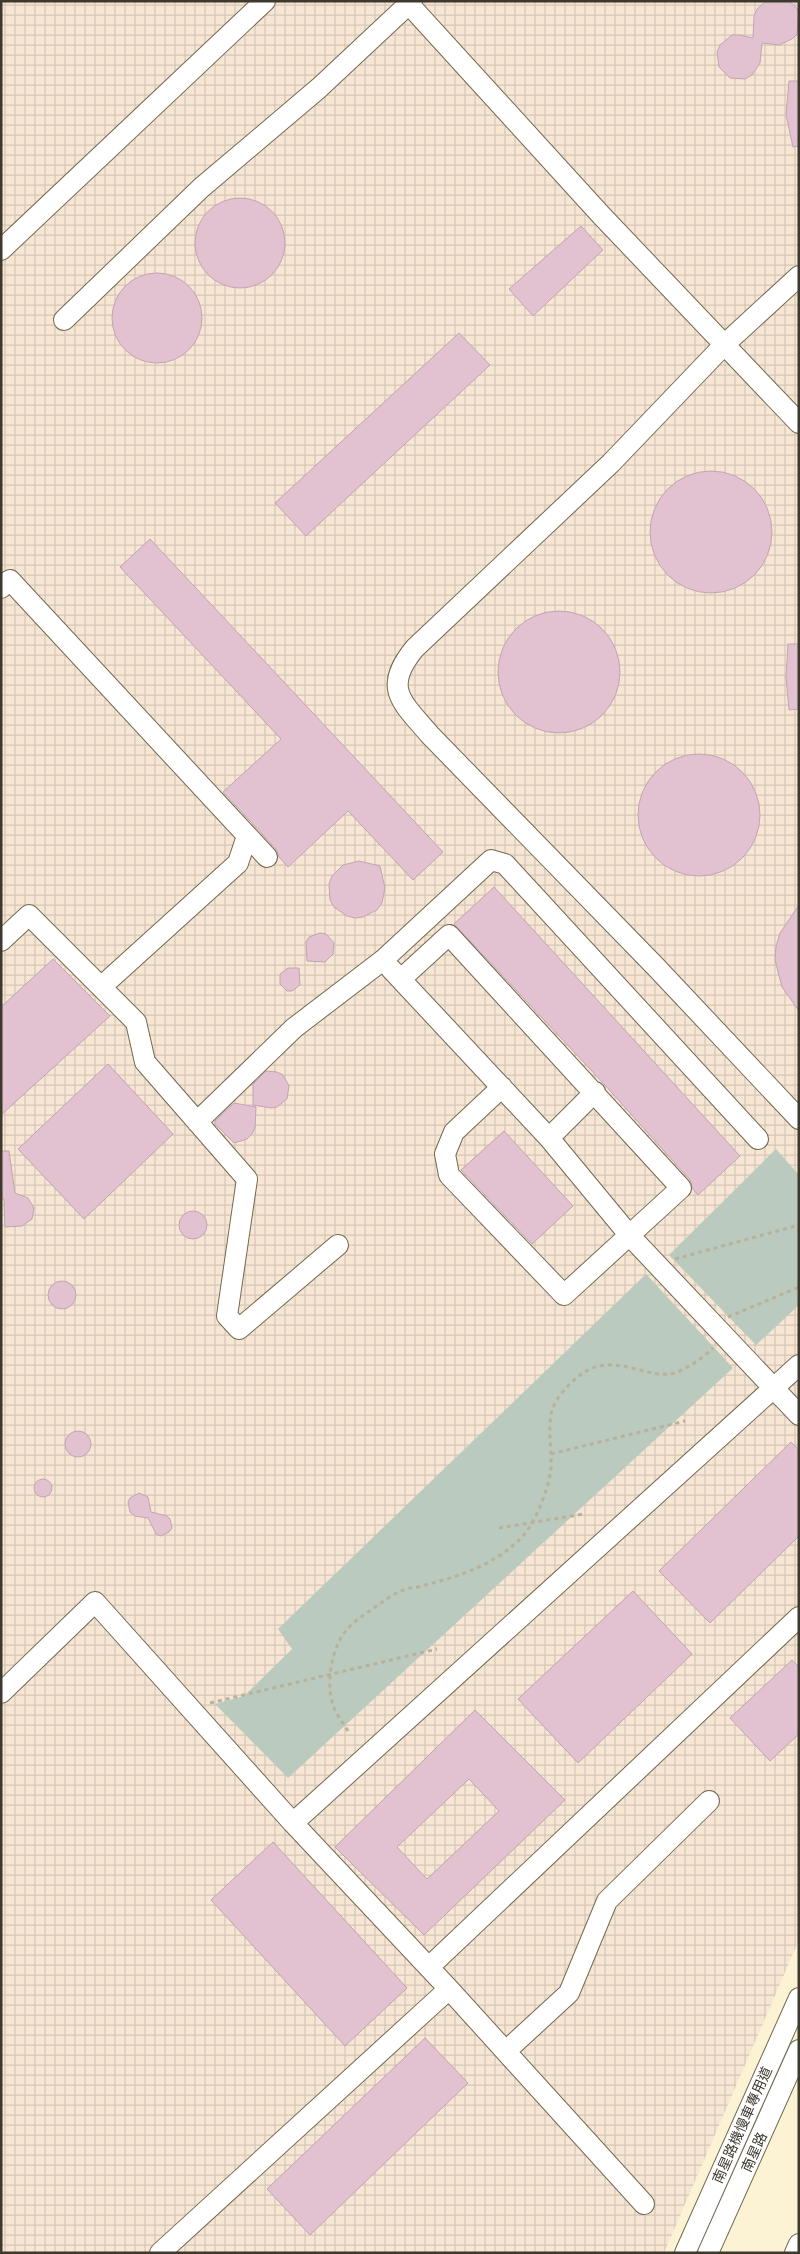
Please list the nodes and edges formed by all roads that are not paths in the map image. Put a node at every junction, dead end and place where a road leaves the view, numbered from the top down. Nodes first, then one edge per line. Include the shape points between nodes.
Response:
1 (265, 1) edge
2 (409, 2) edge
3 (1, 250) edge
4 (799, 276) edge
5 (64, 320) dead end
6 (725, 344) junction
7 (799, 423) edge
8 (3, 583) edge
9 (247, 836) junction
10 (267, 857) dead end
11 (1, 941) edge
12 (383, 960) junction
13 (401, 979) junction
14 (101, 987) junction
15 (502, 1087) junction
16 (595, 1092) junction
17 (799, 1119) edge
18 (197, 1122) junction
19 (549, 1138) junction
20 (758, 1139) dead end
21 (630, 1236) junction
22 (338, 1245) dead end
23 (799, 1365) edge
24 (772, 1389) junction
25 (799, 1415) edge
26 (798, 1618) edge
27 (1, 1693) edge
28 (709, 1800) dead end
29 (293, 1823) junction
30 (429, 1967) junction
31 (450, 1989) junction
32 (799, 1998) edge
33 (799, 2050) edge
34 (506, 2051) junction
35 (644, 2204) dead end
36 (799, 2244) edge
37 (160, 2253) edge
38 (685, 2253) edge
39 (708, 2253) edge
40 (795, 2253) edge

1 - 3 street
2 - 5 street via 319,88 201,188
2 - 6 street via 601,216
4 - 6 street
6 - 7 street
6 - 17 street via 611,463 415,648 397,676 398,693 430,735
8 - 9 street via 10,580
9 - 10 street
9 - 14 street via 238,863
11 - 14 street via 30,915
12 - 13 street
12 - 18 street via 294,1028
12 - 20 street via 491,860 505,864
13 - 15 street
13 - 16 street via 449,935
14 - 18 street via 136,1022 145,1062
15 - 19 street
15 - 21 street via 454,1132 445,1154 448,1175 564,1295
16 - 19 street
16 - 21 street via 681,1188
18 - 22 street via 247,1179 227,1316 239,1329
19 - 21 street
21 - 24 street
23 - 24 street
24 - 25 street
24 - 29 street
26 - 30 street
27 - 29 street via 95,1602
28 - 34 street via 607,1900 569,1993
29 - 30 street
30 - 31 street
31 - 34 street
31 - 37 street
32 - 38 street, 南星路機慢車專用道
33 - 39 street, 南星路
34 - 35 street
36 - 40 street

